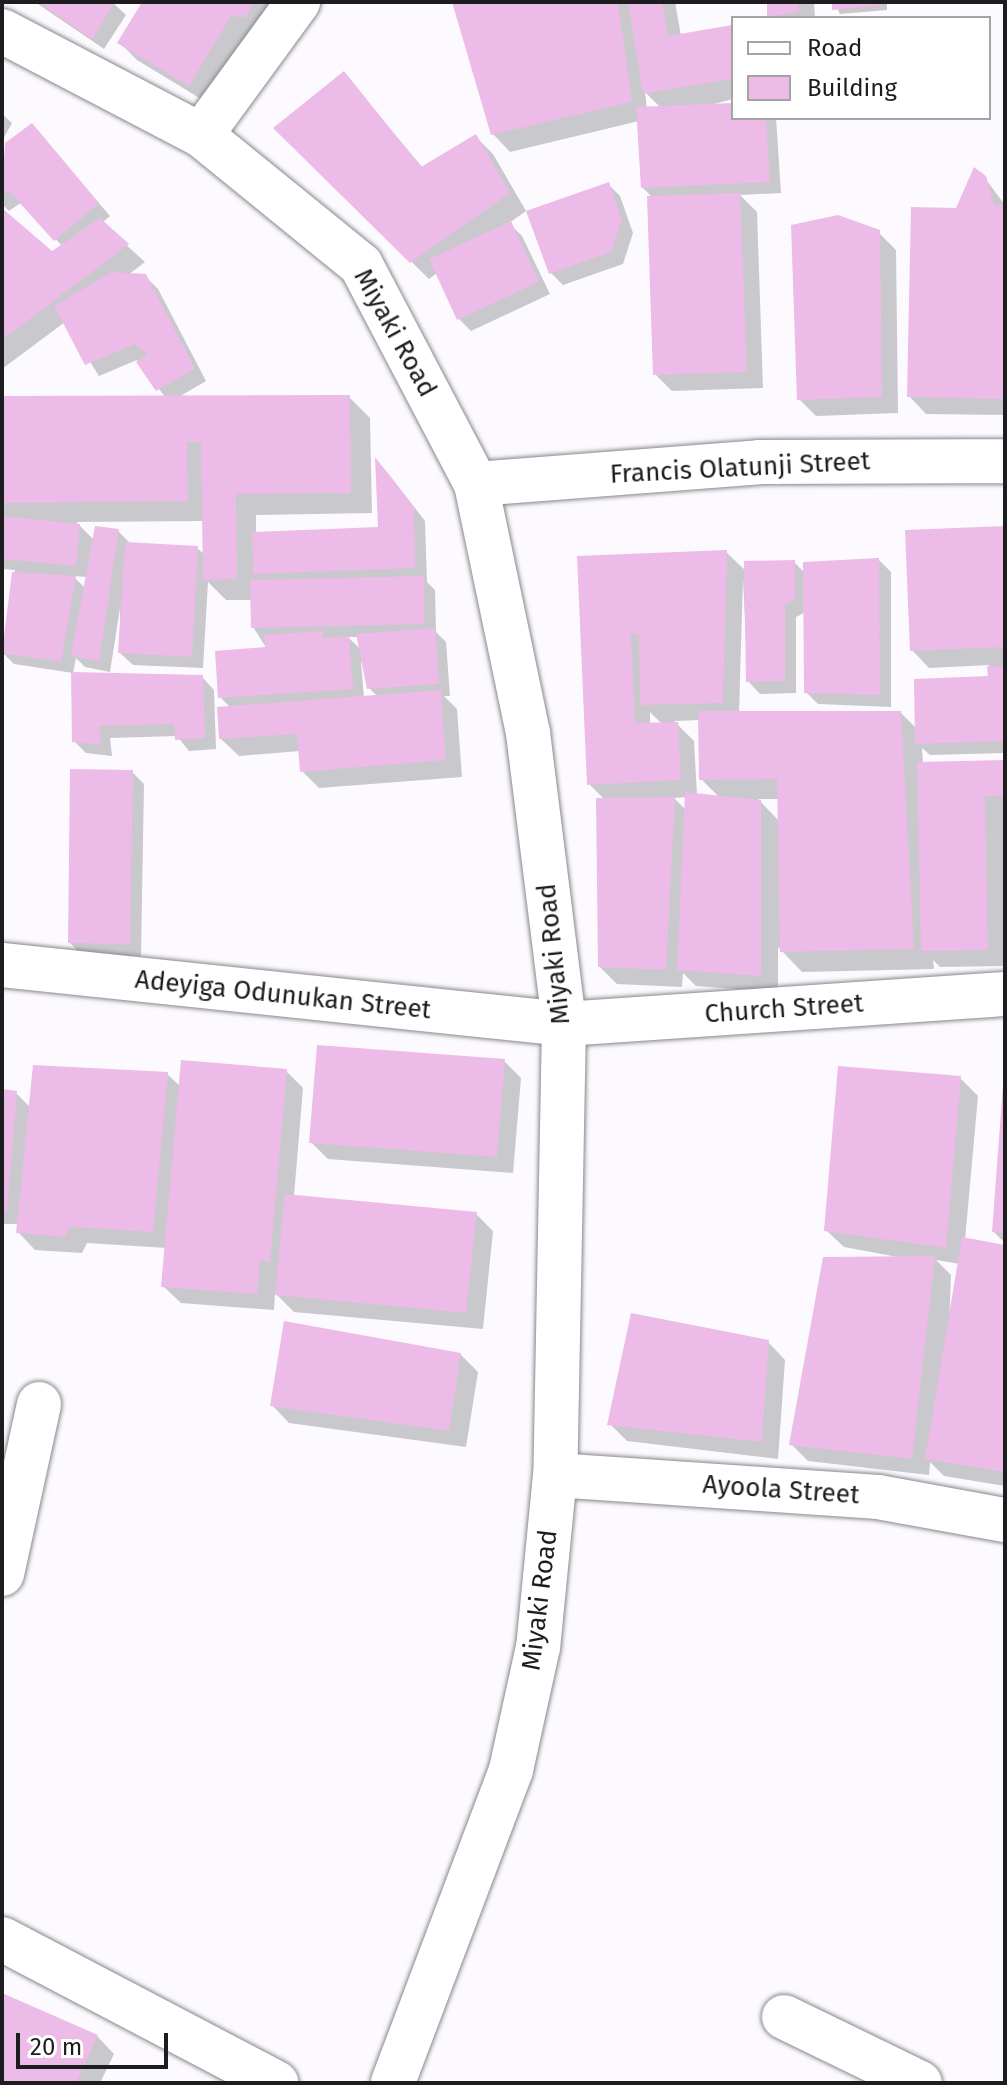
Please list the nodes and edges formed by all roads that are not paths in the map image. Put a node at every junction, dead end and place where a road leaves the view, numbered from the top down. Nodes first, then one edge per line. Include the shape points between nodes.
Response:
1 (298, 2) edge
2 (2, 31) edge
3 (201, 135) junction
4 (1005, 461) edge
5 (476, 484) junction
6 (2, 965) edge
7 (1005, 994) edge
8 (564, 1024) junction
9 (39, 1404) dead end
10 (555, 1475) junction
11 (1005, 1520) edge
12 (2, 1574) edge
13 (2, 1939) edge
14 (784, 2017) dead end
15 (276, 2083) edge
16 (393, 2083) edge
17 (920, 2083) edge

1 - 3 street
2 - 3 street, Miyaki Road
3 - 5 street, Miyaki Road via 361,265
4 - 5 street, Francis Olatunji Street via 759,462
5 - 8 street, Miyaki Road via 528,733
6 - 8 street, Adeyiga Odunukan Street
7 - 8 street, Church Street
8 - 10 street, Miyaki Road
9 - 12 street
10 - 11 street, Ayoola Street via 878,1497
10 - 16 street, Miyaki Road via 538,1647 511,1770
13 - 15 street
14 - 17 street

